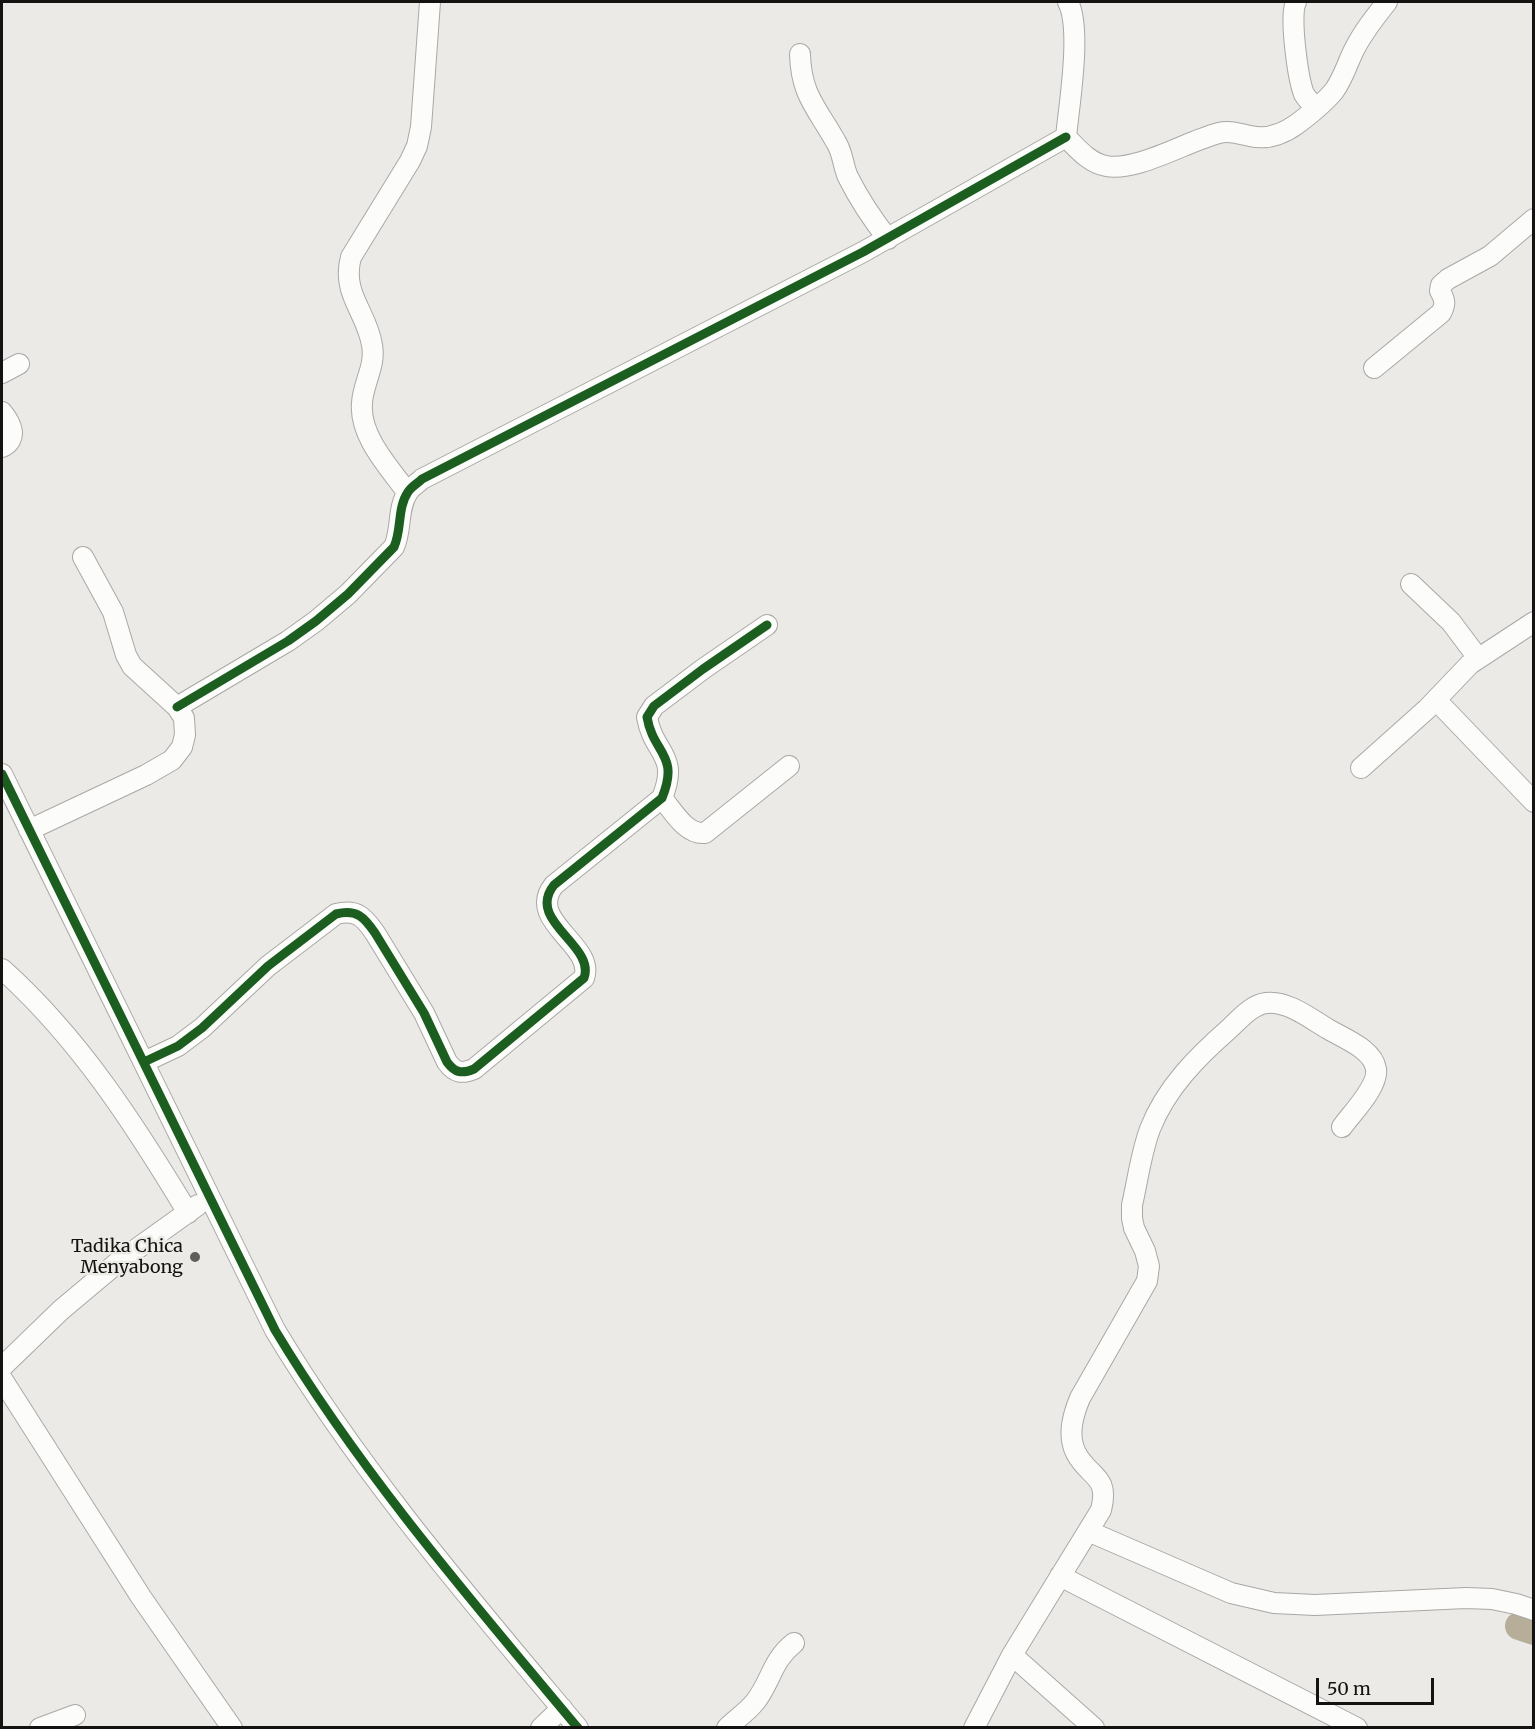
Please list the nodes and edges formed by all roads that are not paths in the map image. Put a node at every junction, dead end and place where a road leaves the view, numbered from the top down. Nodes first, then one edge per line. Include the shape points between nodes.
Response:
1 (430, 2) edge
2 (1068, 2) edge
3 (1296, 2) edge
4 (1387, 2) edge
5 (800, 54) dead end
6 (1316, 108) junction
7 (1066, 137) junction
8 (1533, 219) edge
9 (888, 239) junction
10 (19, 364) dead end
11 (1374, 368) dead end
12 (2, 373) edge
13 (2, 412) edge
14 (2, 447) edge
15 (407, 492) junction
16 (83, 556) dead end
17 (1410, 584) dead end
18 (1533, 622) edge
19 (767, 625) dead end
20 (1478, 658) junction
21 (1436, 700) junction
22 (177, 707) junction
23 (789, 766) dead end
24 (1361, 768) dead end
25 (2, 774) edge
26 (662, 798) junction
27 (1533, 802) edge
28 (29, 830) junction
29 (2, 969) edge
30 (144, 1062) junction
31 (1342, 1127) dead end
32 (210, 1196) junction
33 (188, 1213) junction
34 (2, 1367) edge
35 (2, 1379) edge
36 (1088, 1531) junction
37 (1060, 1576) junction
38 (1533, 1610) edge
39 (794, 1643) dead end
40 (1012, 1655) junction
41 (562, 1708) junction
42 (75, 1715) dead end
43 (40, 1728) edge
44 (232, 1728) edge
45 (540, 1728) edge
46 (578, 1728) edge
47 (727, 1728) edge
48 (974, 1728) edge
49 (1094, 1728) edge
50 (1357, 1728) edge

1 - 15 street via 417,146 348,268 353,298 373,346 362,414 372,443
2 - 7 street via 1074,29
3 - 6 street via 1292,18 1300,83
4 - 6 street via 1359,41 1341,81
5 - 9 street via 800,74 811,104 837,142 855,189
6 - 7 street via 1278,135 1262,138 1222,132 1122,166 1093,161
7 - 9 street
8 - 11 street via 1490,256 1448,279 1440,291 1445,307 1441,313
9 - 15 street via 422,479
10 - 12 street
13 - 14 street via 12,431 8,444
15 - 22 street via 394,547 348,594 288,641
16 - 22 street via 112,612 132,666
17 - 20 street via 1451,622
18 - 20 street
19 - 26 street via 654,706 647,717 649,731 665,753 670,772
20 - 21 street
21 - 24 street
21 - 27 street
22 - 28 street via 184,718 186,735 172,760
23 - 26 street via 705,833 689,830
25 - 28 street
26 - 30 street via 550,891 546,898 548,911 583,960 584,978 474,1069 465,1073 452,1068 424,1013 367,921 347,911 336,914 268,966 194,1034
28 - 30 street
29 - 33 street via 59,1026 106,1085
30 - 32 street
31 - 36 street via 1376,1078 1371,1058 1303,1015 1275,1003 1252,1008 1200,1055 1167,1098 1151,1127 1132,1204 1134,1228 1149,1266 1147,1281 1073,1417 1071,1434 1076,1453 1101,1484 1104,1496 1101,1510
32 - 33 street
32 - 41 street via 275,1330 324,1406 416,1532
33 - 34 street via 117,1263
35 - 44 street via 141,1597
36 - 37 street
36 - 38 street via 1231,1593 1274,1603 1475,1599
37 - 40 street
37 - 50 street
39 - 47 street via 775,1663 756,1701
40 - 48 street
40 - 49 street
41 - 45 street
41 - 46 street
42 - 43 street

